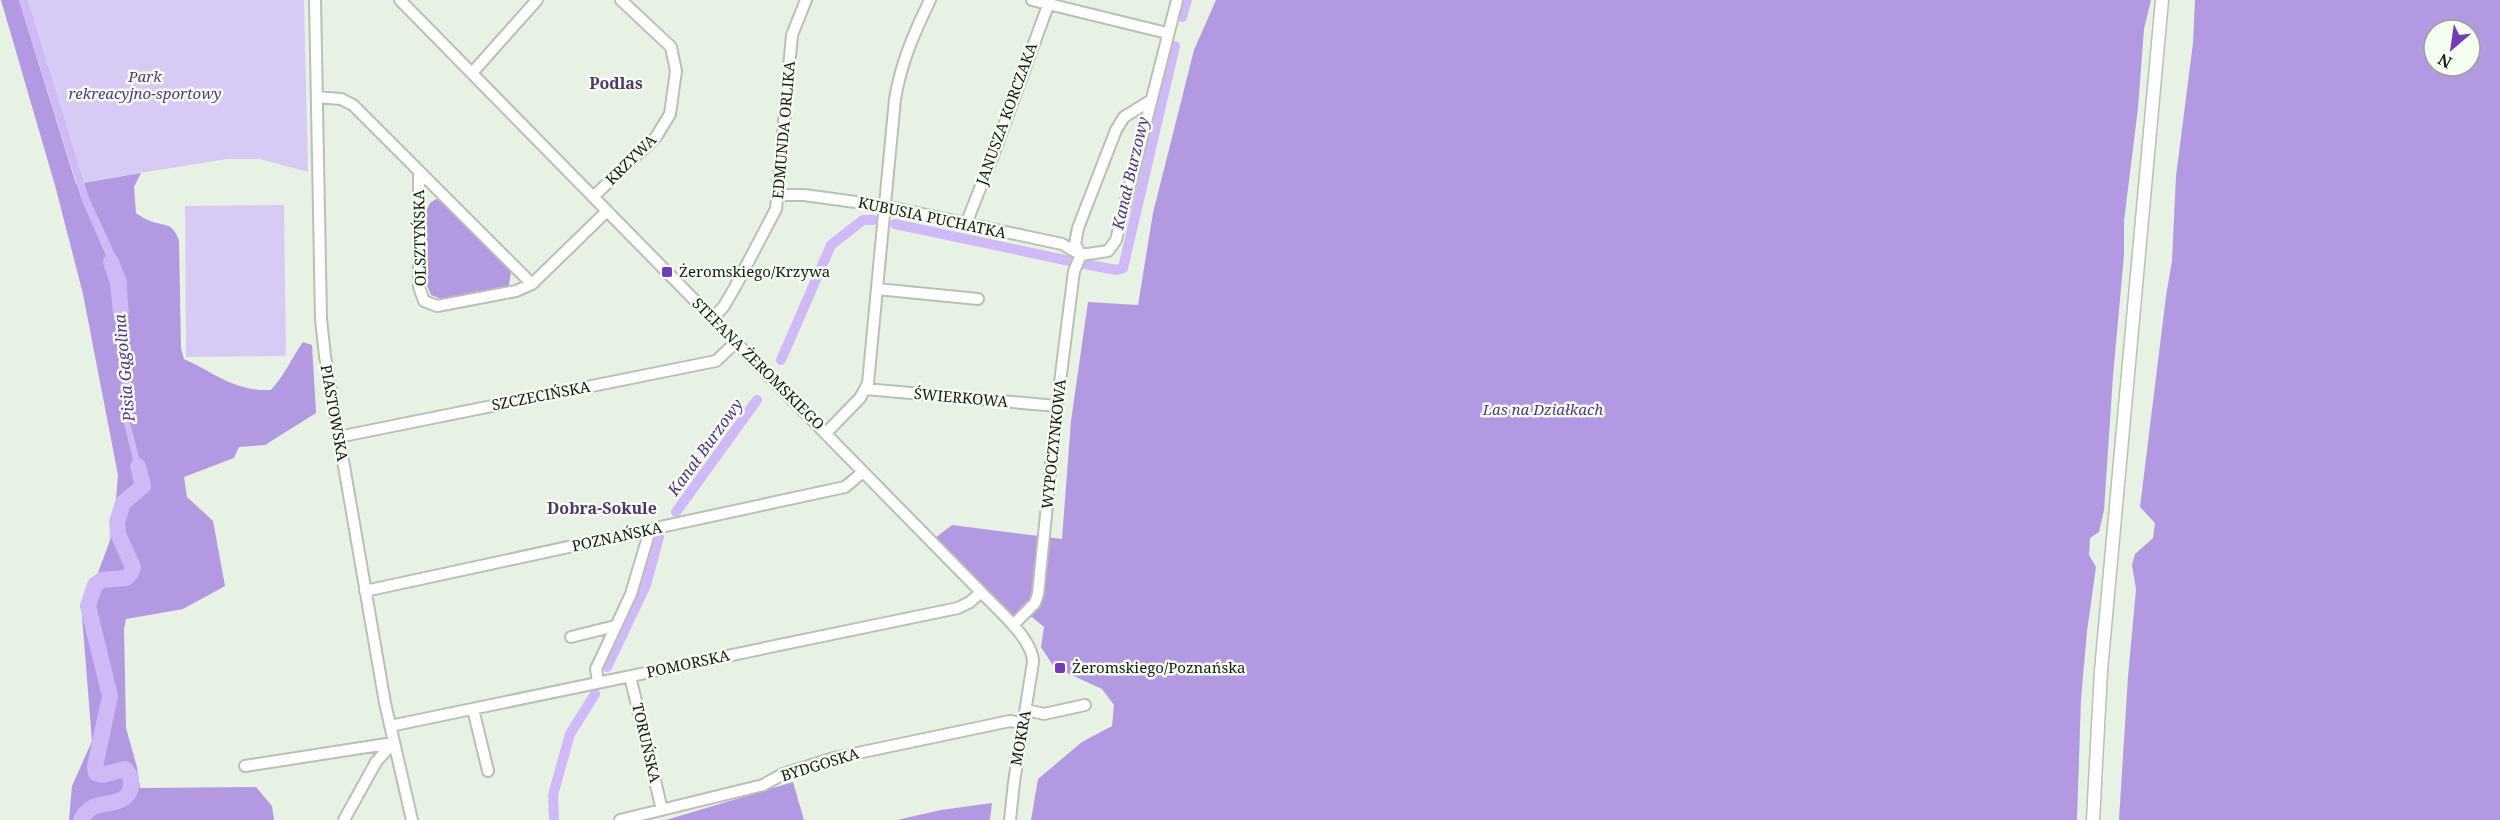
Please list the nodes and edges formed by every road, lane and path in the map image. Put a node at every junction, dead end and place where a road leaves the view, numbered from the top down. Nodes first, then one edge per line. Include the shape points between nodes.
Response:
1 (315, 0) edge
2 (400, 0) edge
3 (537, 0) edge
4 (621, 0) edge
5 (806, 0) edge
6 (930, 0) edge
7 (1032, 0) edge
8 (1177, 0) edge
9 (2162, 0) edge
10 (1049, 2) edge
11 (1167, 33) junction
12 (472, 73) junction
13 (317, 97) junction
14 (1150, 101) junction
15 (419, 171) junction
16 (779, 195) junction
17 (593, 197) junction
18 (885, 206) junction
19 (607, 211) junction
20 (966, 224) junction
21 (1082, 255) junction
22 (532, 284) junction
23 (877, 289) junction
24 (978, 299) dead end
25 (713, 318) junction
26 (736, 342) junction
27 (865, 389) junction
28 (1057, 406) junction
29 (826, 433) junction
30 (338, 437) junction
31 (863, 472) junction
32 (650, 530) junction
33 (365, 591) junction
34 (981, 592) junction
35 (1013, 625) junction
36 (615, 626) junction
37 (571, 637) dead end
38 (1033, 657) joint
39 (630, 676) junction
40 (598, 682) junction
41 (1085, 705) dead end
42 (473, 709) junction
43 (1026, 710) junction
44 (1023, 723) junction
45 (390, 726) junction
46 (393, 743) junction
47 (245, 766) dead end
48 (488, 771) dead end
49 (662, 810) junction
50 (344, 820) edge
51 (412, 820) edge
52 (620, 820) edge
53 (1010, 820) edge
54 (2093, 820) edge

1 - 13 street, PIASTOWSKA
2 - 12 street, STEFANA ŻEROMSKIEGO
3 - 12 street
4 - 17 street, KRZYWA via 671,47 676,71 670,114 656,137
5 - 16 street, EDMUNDA ORLIKA via 792,35
6 - 18 street via 900,71
7 - 10 street
8 - 11 street
9 - 54 main road via 2101,671
10 - 11 street
10 - 20 street, JANUSZA KORCZAKA
11 - 14 street
12 - 17 street, STEFANA ŻEROMSKIEGO
13 - 15 street, OLSZTYŃSKA via 341,99 353,105
13 - 30 street, PIASTOWSKA via 321,319
14 - 21 street, WYPOCZYNKOWA via 1124,117 1116,130 1078,228 1075,244
14 - 21 street via 1116,240 1108,251
15 - 22 street, OLSZTYŃSKA
15 - 22 street, OLSZTYŃSKA via 419,286 424,301 437,306 516,291
16 - 18 street, KUBUSIA PUCHATKA
16 - 25 street, EDMUNDA ORLIKA via 776,209 752,255 724,306
17 - 19 street, STEFANA ŻEROMSKIEGO
18 - 20 street, KUBUSIA PUCHATKA
18 - 23 street
19 - 22 street, OLSZTYŃSKA
19 - 25 street, STEFANA ŻEROMSKIEGO
20 - 21 street, KUBUSIA PUCHATKA via 1062,244
21 - 28 street, WYPOCZYNKOWA via 1074,270
23 - 24 street
23 - 27 street
25 - 26 street, STEFANA ŻEROMSKIEGO
26 - 29 street, STEFANA ŻEROMSKIEGO
26 - 30 street, SZCZECIŃSKA via 717,361
27 - 28 street, ŚWIERKOWA
27 - 29 street
28 - 35 street, WYPOCZYNKOWA via 1038,594 1035,603
29 - 31 street, STEFANA ŻEROMSKIEGO
30 - 33 street, PIASTOWSKA
31 - 32 street, POZNAŃSKA via 845,487
31 - 34 street, STEFANA ŻEROMSKIEGO
32 - 33 street, POZNAŃSKA
32 - 36 street via 638,576
33 - 45 street, PIASTOWSKA
34 - 35 street, STEFANA ŻEROMSKIEGO
34 - 39 street, POMORSKA via 958,608
35 - 38 street, STEFANA ŻEROMSKIEGO
36 - 37 street
36 - 40 street via 596,669
38 - 43 street, MOKRA
39 - 40 street, POMORSKA
39 - 49 street, TORUŃSKA
40 - 42 street, POMORSKA
41 - 43 street via 1044,714
42 - 45 street, POMORSKA
42 - 48 street
43 - 44 street, MOKRA
44 - 49 street, BYDGOSKA via 1010,722 834,759 783,774 763,785
44 - 53 street, MOKRA
45 - 46 street, PIASTOWSKA
46 - 47 street
46 - 50 street via 376,762
46 - 51 street, PIASTOWSKA
49 - 52 street, BYDGOSKA

